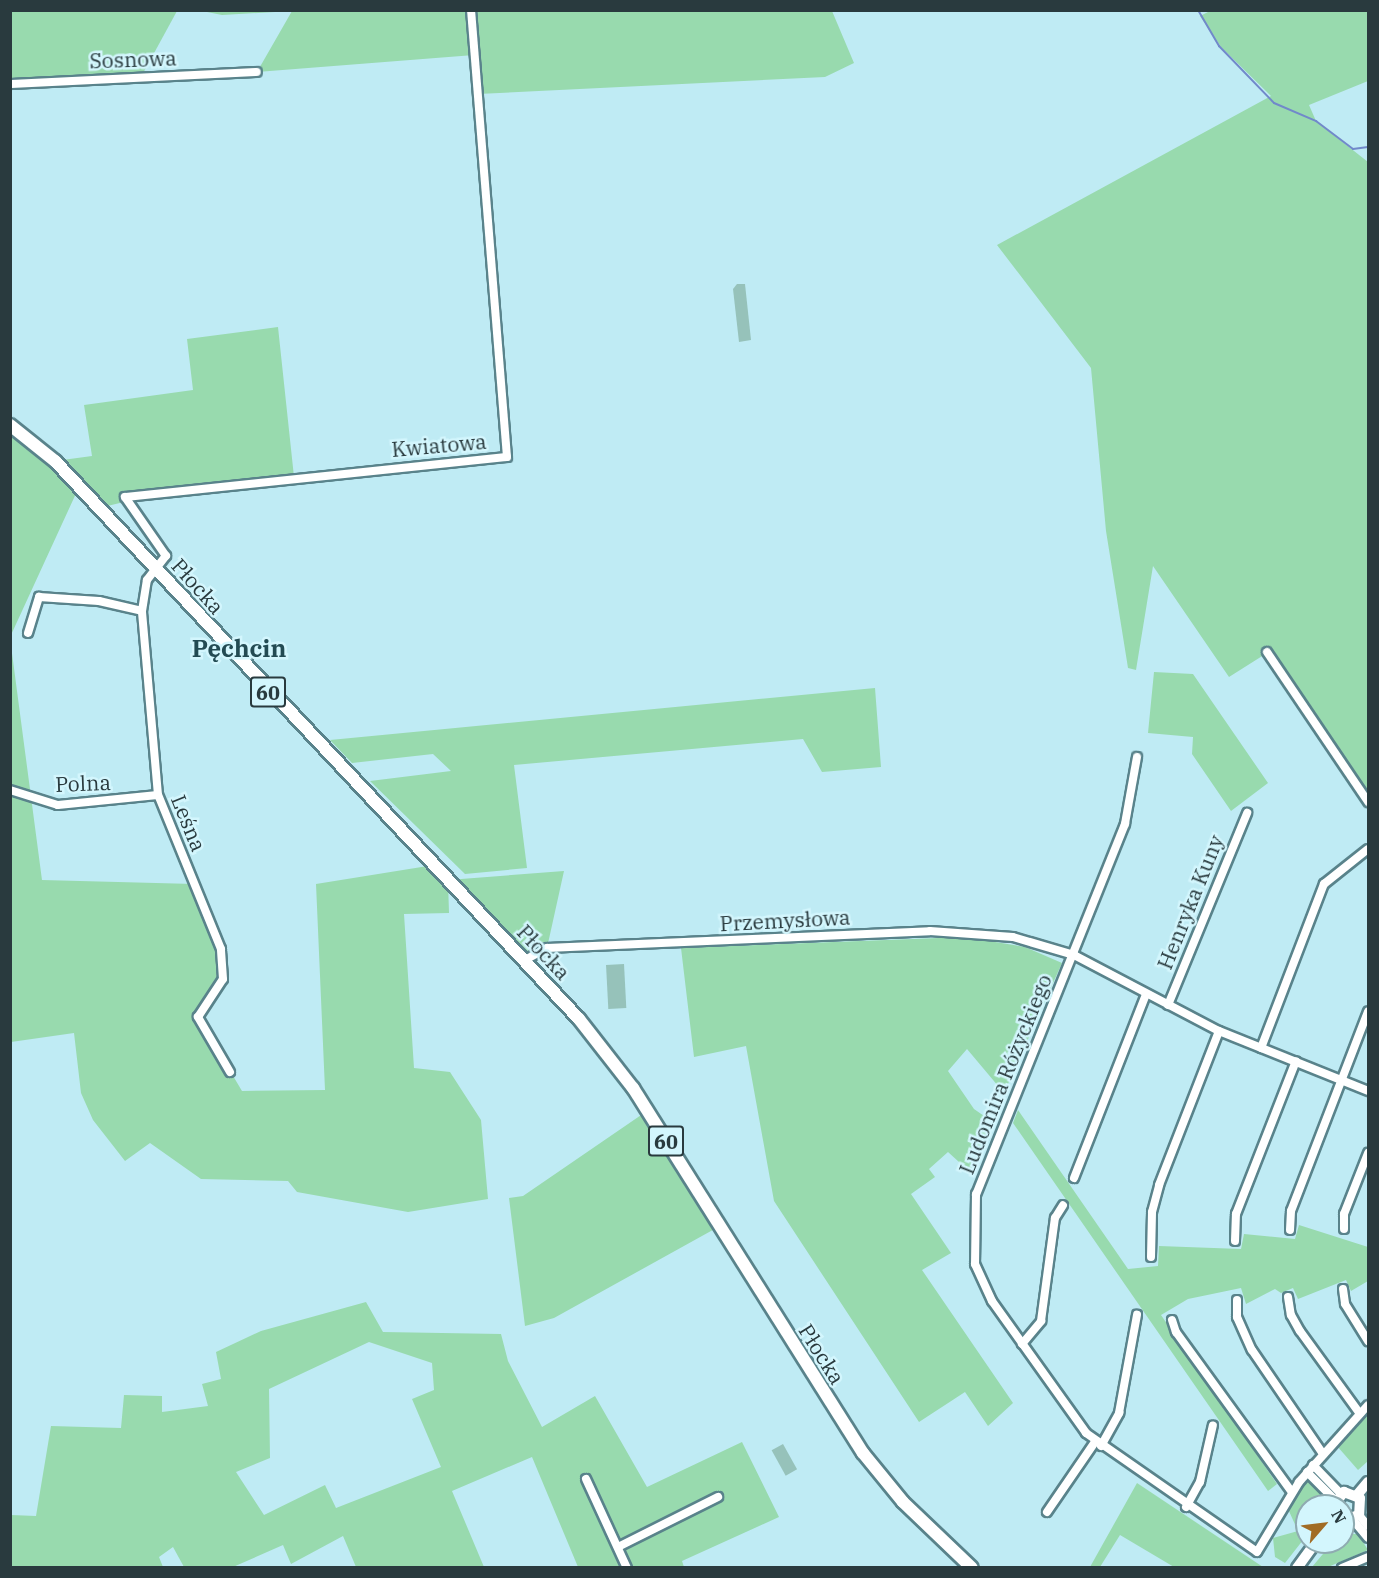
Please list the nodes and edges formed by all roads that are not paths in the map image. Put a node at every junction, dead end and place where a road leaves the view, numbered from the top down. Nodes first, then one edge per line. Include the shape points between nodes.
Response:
1 (471, 10) edge
2 (257, 72) dead end
3 (10, 84) edge
4 (10, 425) edge
5 (156, 569) junction
6 (142, 611) junction
7 (28, 633) dead end
8 (1267, 652) dead end
9 (1137, 758) dead end
10 (10, 790) edge
11 (158, 795) junction
12 (1368, 802) edge
13 (1247, 813) dead end
14 (1368, 849) edge
15 (1074, 955) junction
16 (525, 960) junction
17 (1146, 994) junction
18 (1168, 1005) junction
19 (1368, 1011) edge
20 (1219, 1031) junction
21 (1261, 1048) junction
22 (1296, 1061) junction
23 (231, 1072) dead end
24 (1342, 1080) junction
25 (1368, 1090) edge
26 (1368, 1153) edge
27 (1074, 1178) dead end
28 (1062, 1205) dead end
29 (1344, 1229) dead end
30 (1290, 1230) dead end
31 (1235, 1241) dead end
32 (1150, 1257) dead end
33 (1343, 1289) dead end
34 (1288, 1297) dead end
35 (1237, 1300) dead end
36 (1137, 1315) dead end
37 (1172, 1320) dead end
38 (1368, 1341) edge
39 (1022, 1344) junction
40 (1368, 1405) edge
41 (1360, 1414) junction
42 (1213, 1425) dead end
43 (1098, 1444) junction
44 (1323, 1454) junction
45 (1313, 1465) junction
46 (1307, 1472) junction
47 (586, 1479) dead end
48 (1368, 1482) edge
49 (1292, 1492) junction
50 (1330, 1494) edge
51 (1332, 1494) edge
52 (1357, 1494) joint
53 (718, 1497) dead end
54 (1186, 1507) junction
55 (1047, 1512) dead end
56 (1355, 1513) edge
57 (1355, 1522) edge
58 (1368, 1538) edge
59 (618, 1547) junction
60 (1307, 1554) edge
61 (1368, 1557) edge
62 (627, 1568) edge
63 (972, 1568) edge
64 (1297, 1568) edge
65 (1342, 1568) edge

1 - 5 street, Kwiatowa via 507,457 130,495 124,502 166,556
2 - 3 street, Sosnowa
4 - 5 main road, Płocka / 60 via 55,461
5 - 6 street, Leśna via 147,580
5 - 16 main road, Płocka / 60
6 - 7 street via 99,601 39,597
6 - 11 street, Leśna
8 - 12 street
9 - 15 street, Ludomira Różyckiego via 1125,824
10 - 11 street, Polna via 58,805
11 - 23 street, Leśna via 221,949 224,979 198,1017
13 - 18 street, Henryka Kuny
14 - 21 street via 1324,884
15 - 16 street, Przemysłowa via 1048,944 965,931 930,931 547,948
15 - 17 street, Przemysłowa
15 - 39 street, Ludomira Różyckiego via 986,1163 974,1210 975,1264 992,1301
16 - 63 main road, Płocka / 60 via 633,1088 864,1455 903,1502
17 - 18 street, Przemysłowa
17 - 27 street
18 - 20 street, Przemysłowa
19 - 24 street
20 - 21 street, Przemysłowa
20 - 32 street via 1159,1185 1152,1212
21 - 22 street, Przemysłowa
22 - 24 street, Przemysłowa
22 - 31 street via 1236,1215
24 - 25 street, Przemysłowa
24 - 30 street via 1291,1211
26 - 29 street via 1344,1214
28 - 39 street via 1056,1218 1041,1321
33 - 38 street via 1345,1304
34 - 41 street via 1291,1315 1300,1330
35 - 44 street via 1237,1317 1248,1342
36 - 43 street via 1119,1413
37 - 49 street via 1176,1332
39 - 43 street, Ludomira Różyckiego
40 - 41 street
41 - 44 street
42 - 54 street via 1198,1488
43 - 54 street, Ludomira Różyckiego
43 - 55 street
44 - 45 street
45 - 46 street
45 - 51 street
46 - 49 street
46 - 50 street
47 - 59 street
48 - 52 main road
49 - 54 street, Ludomira Różyckiego via 1257,1552
52 - 56 main road via 1362,1502
53 - 59 street
57 - 58 street
59 - 62 street
60 - 64 main road
61 - 65 street

